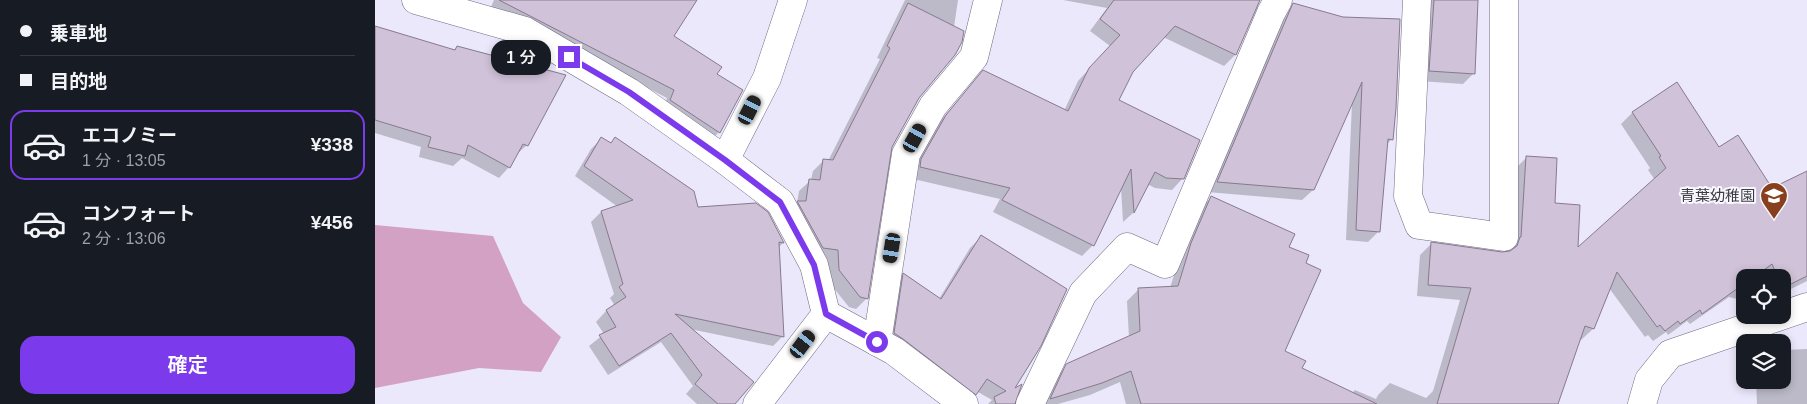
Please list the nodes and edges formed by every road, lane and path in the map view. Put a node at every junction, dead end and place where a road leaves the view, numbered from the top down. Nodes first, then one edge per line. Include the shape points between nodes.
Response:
1 (416, 0) edge
2 (793, 0) edge
3 (988, 0) edge
4 (1279, 0) edge
5 (1417, 0) edge
6 (1504, 0) edge
7 (725, 160) junction
8 (1807, 307) edge
9 (826, 314) junction
10 (877, 342) junction
11 (757, 404) edge
12 (964, 404) edge
13 (1030, 404) edge
14 (1642, 404) edge

1 - 7 street via 525,31 629,92
2 - 7 street via 767,78
3 - 10 street via 974,56 933,106 906,154
4 - 13 street via 1165,264 1127,247 1083,293
5 - 6 street via 1408,196 1419,225 1504,237
7 - 9 street via 780,202 814,265
8 - 14 street via 1670,354 1649,380
9 - 10 street
9 - 11 street
10 - 12 street via 894,351

